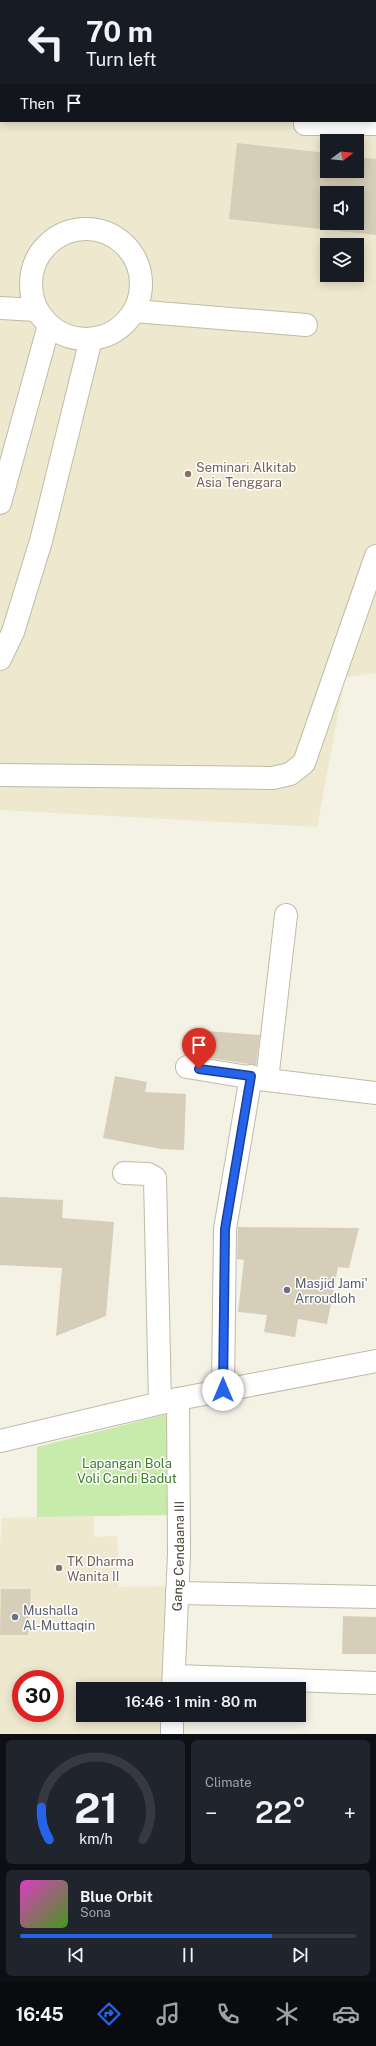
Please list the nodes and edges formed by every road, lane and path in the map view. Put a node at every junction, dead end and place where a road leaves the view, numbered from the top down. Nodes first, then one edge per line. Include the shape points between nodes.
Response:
1 (305, 124) dead end
2 (376, 124) edge
3 (0, 308) edge
4 (134, 311) junction
5 (43, 318) junction
6 (306, 325) dead end
7 (91, 339) junction
8 (0, 503) edge
9 (376, 556) edge
10 (0, 659) edge
11 (0, 775) edge
12 (286, 915) dead end
13 (187, 1067) dead end
14 (259, 1078) junction
15 (376, 1093) edge
16 (124, 1172) dead end
17 (376, 1361) edge
18 (223, 1390) junction
19 (169, 1401) junction
20 (0, 1441) edge
21 (177, 1593) junction
22 (376, 1597) edge
23 (174, 1682) edge
24 (306, 1683) edge
25 (376, 1683) edge
26 (172, 1722) edge
27 (172, 1734) edge

1 - 2 street
3 - 5 street
4 - 5 street via 140,292 140,274 133,256 120,241 104,232 85,229 67,232 50,241 38,256 32,274 31,293
4 - 6 street
4 - 7 street via 123,325 108,334
5 - 7 street via 62,334
5 - 8 street
7 - 10 street via 41,540 13,632
9 - 11 street via 304,763 290,774 273,778
12 - 14 street
13 - 14 street
14 - 15 street
14 - 18 street via 225,1229
16 - 19 street, Gang Cendaana III via 148,1174 155,1178
17 - 18 street
18 - 19 street
19 - 20 street
19 - 21 street, Gang Cendaana III via 179,1554
21 - 22 street
21 - 23 street, Gang Cendaana III
24 - 25 street
26 - 27 street

